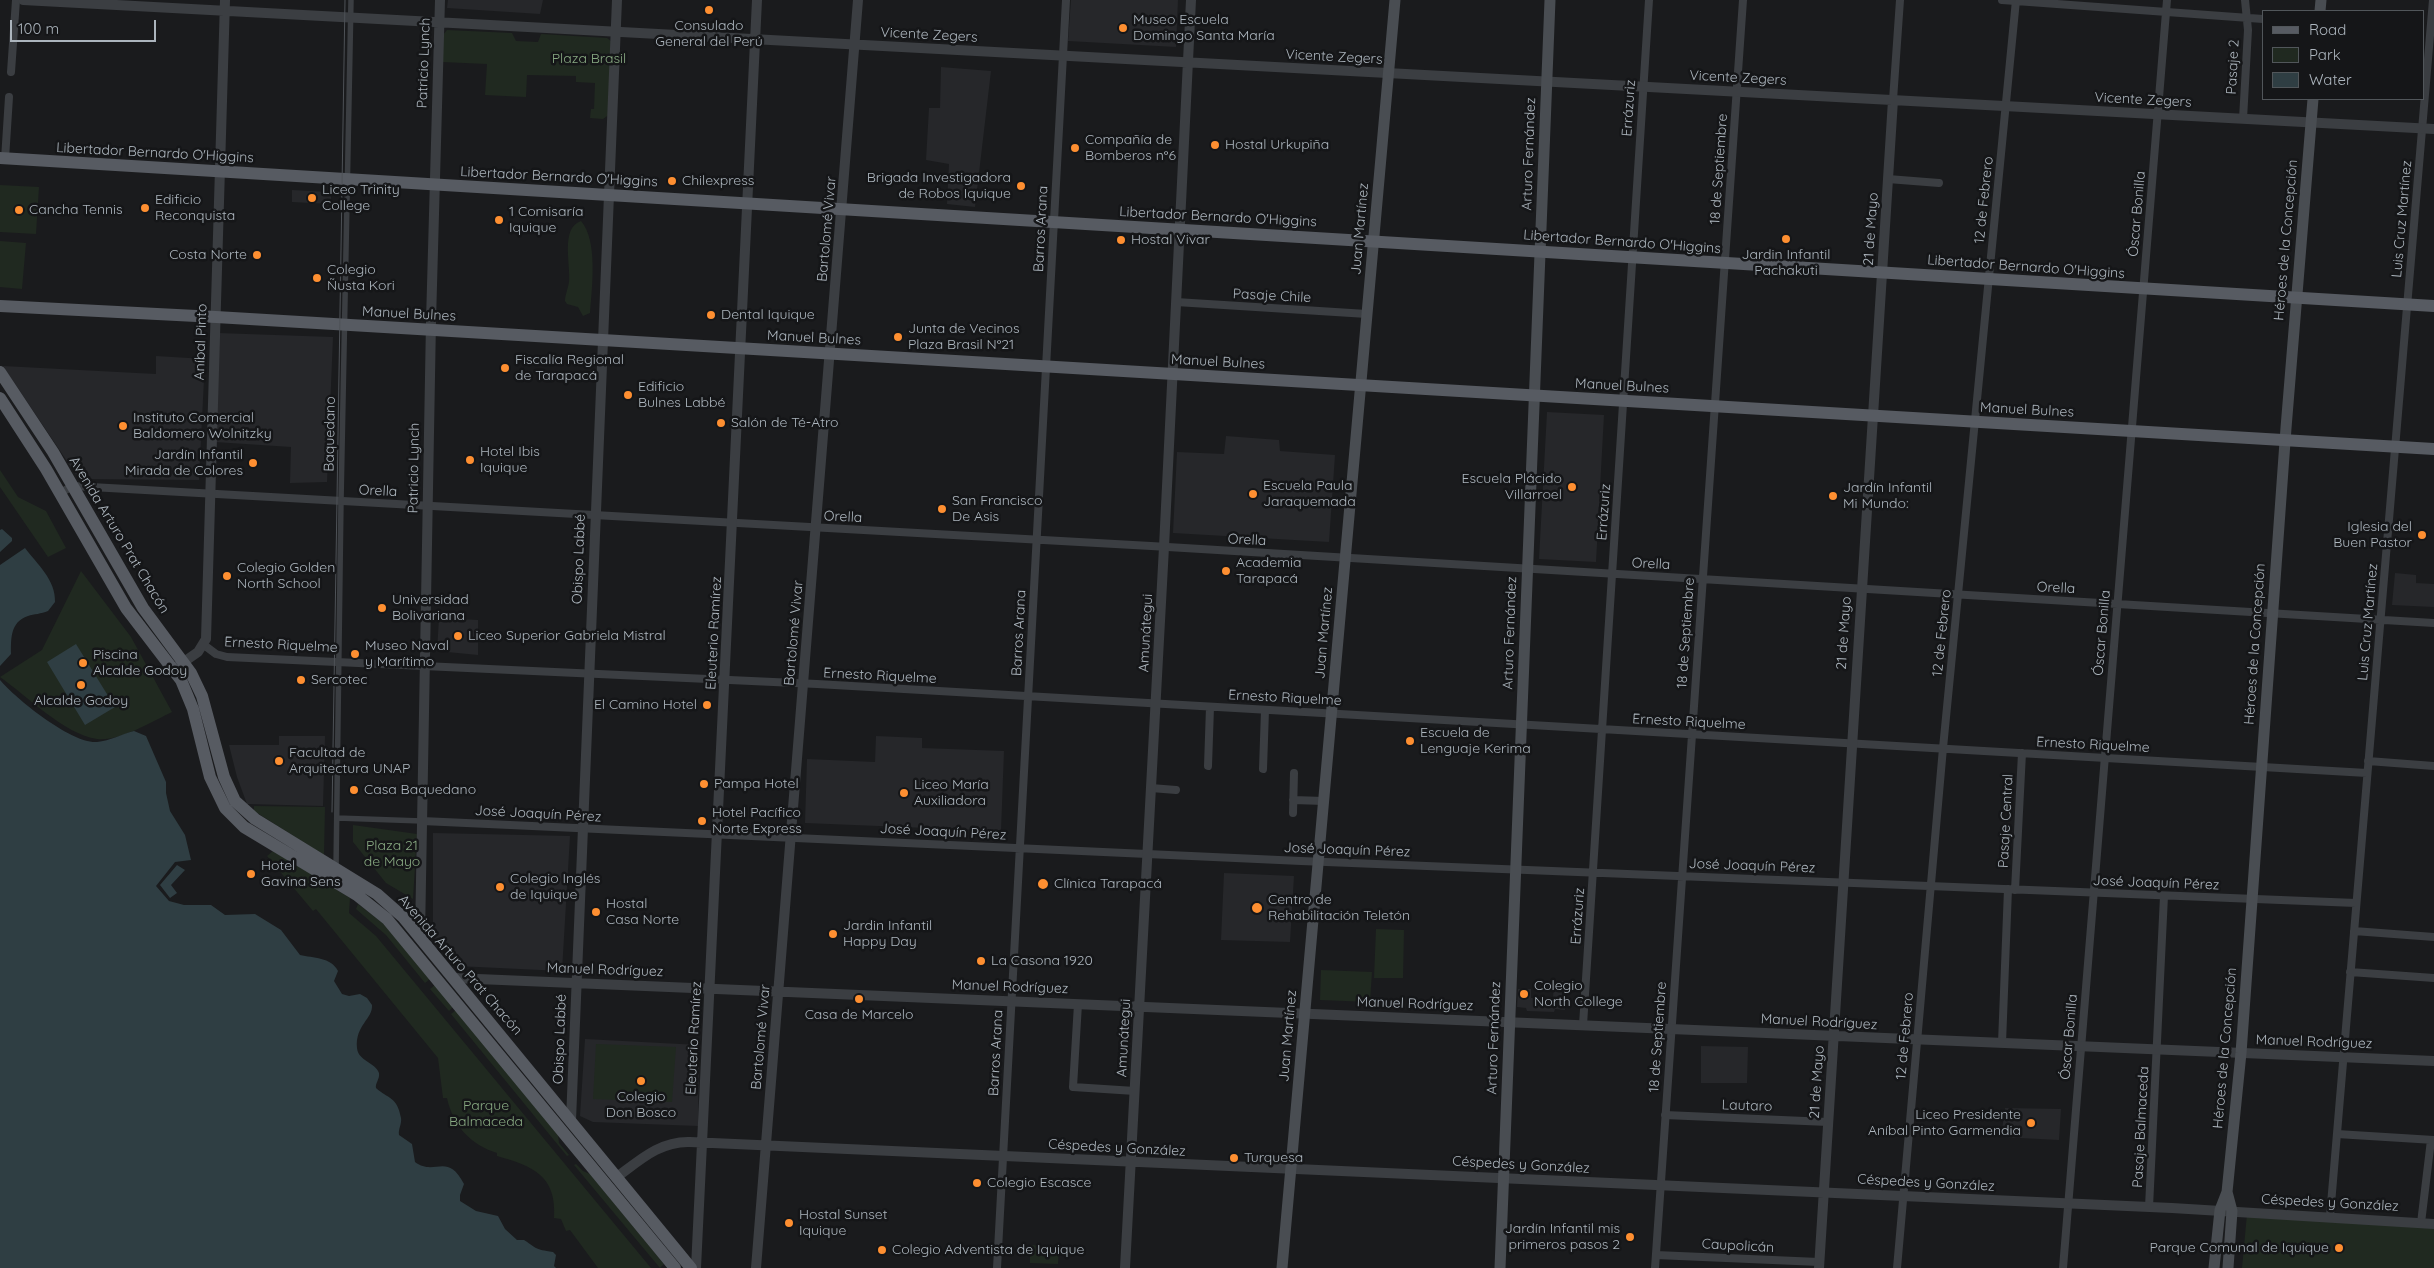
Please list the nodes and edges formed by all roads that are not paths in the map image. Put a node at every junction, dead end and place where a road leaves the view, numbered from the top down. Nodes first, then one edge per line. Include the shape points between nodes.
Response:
1 (16, 0) edge
2 (23, 0) edge
3 (351, 0) edge
4 (440, 0) edge
5 (617, 0) edge
6 (757, 0) edge
7 (858, 0) edge
8 (1066, 0) edge
9 (1191, 0) edge
10 (1396, 0) edge
11 (1550, 0) edge
12 (1649, 0) edge
13 (1743, 0) edge
14 (1900, 0) edge
15 (2002, 0) edge
16 (2016, 0) edge
17 (2167, 0) edge
18 (2245, 0) edge
19 (2433, 0) edge
20 (84, 2) edge
21 (225, 5) edge
22 (2166, 12) junction
23 (351, 16) junction
24 (2246, 18) junction
25 (2262, 19) edge
26 (438, 22) junction
27 (2429, 31) edge
28 (616, 32) junction
29 (756, 40) junction
30 (855, 45) junction
31 (1063, 56) junction
32 (1188, 63) junction
33 (11, 72) dead end
34 (1389, 73) junction
35 (1547, 82) junction
36 (1643, 87) junction
37 (1737, 92) junction
38 (9, 97) dead end
39 (1893, 100) junction
40 (2313, 100) edge
41 (2006, 106) junction
42 (2157, 114) junction
43 (2243, 119) junction
44 (2311, 122) junction
45 (2422, 128) junction
46 (2434, 129) edge
47 (3, 158) edge
48 (220, 172) junction
49 (348, 179) junction
50 (1888, 179) junction
51 (1939, 183) dead end
52 (434, 184) junction
53 (608, 195) junction
54 (748, 204) junction
55 (842, 209) junction
56 (1054, 222) junction
57 (1179, 230) junction
58 (1374, 242) junction
59 (1540, 252) junction
60 (1632, 257) junction
61 (1724, 263) junction
62 (1882, 273) junction
63 (1989, 279) junction
64 (2143, 289) junction
65 (2296, 298) junction
66 (1176, 302) junction
67 (2407, 304) junction
68 (0, 306) edge
69 (2434, 306) edge
70 (1367, 314) junction
71 (216, 317) junction
72 (345, 325) junction
73 (430, 330) junction
74 (602, 340) junction
75 (741, 349) junction
76 (830, 354) junction
77 (1046, 367) junction
78 (0, 372) edge
79 (1172, 374) junction
80 (1361, 386) junction
81 (1534, 396) junction
82 (0, 398) edge
83 (1623, 401) junction
84 (1715, 407) junction
85 (1872, 416) junction
86 (1975, 422) junction
87 (2131, 431) junction
88 (2285, 440) junction
89 (2395, 447) junction
90 (2434, 449) edge
91 (73, 486) junction
92 (60, 493) junction
93 (210, 494) junction
94 (341, 501) junction
95 (427, 506) junction
96 (595, 515) junction
97 (733, 523) junction
98 (816, 528) junction
99 (1036, 540) junction
100 (1164, 547) junction
101 (1346, 558) junction
102 (1528, 569) junction
103 (1612, 574) junction
104 (1702, 579) junction
105 (1860, 589) junction
106 (1958, 595) junction
107 (2117, 604) junction
108 (2272, 614) junction
109 (2380, 620) junction
110 (2434, 623) edge
111 (204, 645) junction
112 (339, 661) junction
113 (425, 665) junction
114 (179, 666) junction
115 (589, 673) junction
116 (725, 680) junction
117 (804, 684) junction
118 (1028, 696) junction
119 (1156, 704) junction
120 (1210, 707) junction
121 (1265, 710) junction
122 (1332, 714) junction
123 (1521, 724) junction
124 (1602, 729) junction
125 (1692, 734) junction
126 (1852, 743) junction
127 (1943, 748) junction
128 (2022, 753) junction
129 (2105, 758) junction
130 (2368, 761) junction
131 (1208, 766) dead end
132 (2434, 766) edge
133 (2261, 767) junction
134 (1263, 769) dead end
135 (1294, 773) dead end
136 (2367, 773) junction
137 (1151, 788) junction
138 (1176, 790) dead end
139 (1293, 800) junction
140 (1324, 801) junction
141 (1292, 814) dead end
142 (337, 818) junction
143 (422, 821) junction
144 (582, 828) junction
145 (718, 834) junction
146 (791, 838) junction
147 (1020, 848) junction
148 (1148, 854) junction
149 (1318, 861) junction
150 (336, 869) junction
151 (1516, 869) junction
152 (1593, 872) junction
153 (1682, 876) junction
154 (1843, 883) junction
155 (1931, 886) junction
156 (2011, 889) junction
157 (2094, 893) junction
158 (2164, 896) junction
159 (2252, 899) junction
160 (2356, 903) junction
161 (2354, 931) junction
162 (420, 936) junction
163 (2434, 937) edge
164 (2350, 972) junction
165 (454, 978) junction
166 (2434, 978) edge
167 (576, 983) junction
168 (710, 988) junction
169 (779, 991) junction
170 (1012, 1001) junction
171 (1078, 1004) junction
172 (1139, 1006) junction
173 (1305, 1013) junction
174 (1510, 1022) junction
175 (1583, 1025) junction
176 (1671, 1029) junction
177 (1834, 1036) junction
178 (1917, 1040) junction
179 (2002, 1043) junction
180 (2081, 1046) junction
181 (2158, 1049) junction
182 (2240, 1053) junction
183 (2343, 1057) junction
184 (2434, 1061) edge
185 (1135, 1091) junction
186 (1666, 1115) junction
187 (571, 1120) junction
188 (1828, 1122) junction
189 (2336, 1134) junction
190 (2432, 1140) edge
191 (702, 1142) junction
192 (766, 1145) junction
193 (1003, 1156) junction
194 (1131, 1162) junction
195 (1291, 1169) junction
196 (599, 1177) junction
197 (617, 1177) junction
198 (1503, 1178) junction
199 (1661, 1185) junction
200 (1824, 1192) junction
201 (1903, 1196) junction
202 (2068, 1203) junction
203 (2150, 1207) junction
204 (2226, 1211) junction
205 (2330, 1216) junction
206 (2421, 1223) junction
207 (2434, 1224) edge
208 (1656, 1255) junction
209 (1819, 1265) edge
210 (675, 1268) edge
211 (691, 1268) edge
212 (696, 1268) edge
213 (756, 1268) edge
214 (997, 1268) edge
215 (1125, 1268) edge
216 (1282, 1268) edge
217 (1500, 1268) edge
218 (1655, 1268) edge
219 (1897, 1268) edge
220 (2063, 1268) edge
221 (2214, 1268) edge
222 (2228, 1268) edge

1 - 33 street
2 - 20 street, Vicente Zegers
3 - 23 street, Baquedano
4 - 26 street, Patricio Lynch
5 - 28 street, Obispo Labbé
6 - 29 street, Eleuterio Ramírez
7 - 30 street, Bartolomé Vivar
8 - 31 street, Barros Arana
9 - 32 street, Amunátegui
10 - 34 main road, Juan Martínez
11 - 35 main road, Arturo Fernández
12 - 36 street, Errázuriz
13 - 37 street, 18 de Septiembre
14 - 39 street, 21 de Mayo
15 - 16 street
16 - 22 street
16 - 41 street, 12 de Febrero
17 - 22 street, Óscar Bonilla
18 - 24 street, Pasaje 2
19 - 27 street, Luis Cruz Martínez
20 - 21 street, Vicente Zegers
21 - 23 street, Vicente Zegers
21 - 48 street, Aníbal Pinto
22 - 24 street
22 - 42 street, Óscar Bonilla
23 - 26 street, Vicente Zegers
23 - 49 street, Baquedano
24 - 25 street
24 - 43 street, Pasaje 2
26 - 28 street, Vicente Zegers
26 - 52 street, Patricio Lynch
27 - 45 street, Luis Cruz Martínez
28 - 29 street, Vicente Zegers
28 - 53 street, Obispo Labbé
29 - 30 street, Vicente Zegers
29 - 54 street, Eleuterio Ramírez
30 - 31 street, Vicente Zegers
30 - 55 street, Bartolomé Vivar
31 - 32 street, Vicente Zegers
31 - 56 street, Barros Arana
32 - 34 street, Vicente Zegers
32 - 57 street, Amunátegui
34 - 35 street, Vicente Zegers
34 - 58 main road, Juan Martínez
35 - 36 street, Vicente Zegers
35 - 59 main road, Arturo Fernández
36 - 37 street, Vicente Zegers
36 - 60 street, Errázuriz
37 - 39 street, Vicente Zegers
37 - 61 street, 18 de Septiembre
38 - 47 street
39 - 41 street, Vicente Zegers
39 - 50 street, 21 de Mayo
40 - 44 main road, Héroes de la Concepción
41 - 42 street, Vicente Zegers
41 - 63 street, 12 de Febrero
42 - 43 street, Vicente Zegers
42 - 64 street, Óscar Bonilla
43 - 44 street, Vicente Zegers
44 - 45 street, Vicente Zegers
44 - 65 main road, Héroes de la Concepción
45 - 46 street, Vicente Zegers
45 - 67 street, Luis Cruz Martínez
47 - 48 main road, Libertador Bernardo O'Higgins
48 - 49 main road, Libertador Bernardo O'Higgins
48 - 71 street, Aníbal Pinto
49 - 52 main road, Libertador Bernardo O'Higgins
49 - 72 street, Baquedano
50 - 51 street
50 - 62 street, 21 de Mayo
52 - 53 main road, Libertador Bernardo O'Higgins
52 - 73 street, Patricio Lynch
53 - 54 main road, Libertador Bernardo O'Higgins
53 - 74 street, Obispo Labbé
54 - 55 main road, Libertador Bernardo O'Higgins
54 - 75 street, Eleuterio Ramírez
55 - 56 main road, Libertador Bernardo O'Higgins
55 - 76 street, Bartolomé Vivar
56 - 57 main road, Libertador Bernardo O'Higgins
56 - 77 street, Barros Arana
57 - 58 main road, Libertador Bernardo O'Higgins
57 - 66 street, Amunátegui
58 - 59 main road, Libertador Bernardo O'Higgins
58 - 70 main road, Juan Martínez
59 - 60 main road, Libertador Bernardo O'Higgins
59 - 81 main road, Arturo Fernández
60 - 61 main road, Libertador Bernardo O'Higgins
60 - 83 street, Errázuriz
61 - 62 main road, Libertador Bernardo O'Higgins
61 - 84 street, 18 de Septiembre
62 - 63 main road, Libertador Bernardo O'Higgins
62 - 85 street, 21 de Mayo
63 - 64 main road, Libertador Bernardo O'Higgins
63 - 86 street, 12 de Febrero
64 - 65 main road, Libertador Bernardo O'Higgins
64 - 87 street, Óscar Bonilla
65 - 67 main road, Libertador Bernardo O'Higgins
65 - 88 main road, Héroes de la Concepción
66 - 70 street, Pasaje Chile
66 - 79 street, Amunátegui
67 - 69 main road, Libertador Bernardo O'Higgins
67 - 89 street, Luis Cruz Martínez
68 - 71 main road, Manuel Bulnes
70 - 80 main road, Juan Martínez
71 - 72 main road, Manuel Bulnes
71 - 93 street, Aníbal Pinto
72 - 73 main road, Manuel Bulnes
72 - 94 street, Baquedano
73 - 74 main road, Manuel Bulnes
73 - 95 street, Patricio Lynch
74 - 75 main road, Manuel Bulnes
74 - 96 street, Obispo Labbé
75 - 76 main road, Manuel Bulnes
75 - 97 street, Eleuterio Ramírez
76 - 77 main road, Manuel Bulnes
76 - 98 street, Bartolomé Vivar
77 - 79 main road, Manuel Bulnes
77 - 99 street, Barros Arana
78 - 91 main road, Avenida Arturo Prat Chacón
79 - 80 main road, Manuel Bulnes
79 - 100 street, Amunátegui
80 - 81 main road, Manuel Bulnes
80 - 101 main road, Juan Martínez
81 - 83 main road, Manuel Bulnes
81 - 102 main road, Arturo Fernández
82 - 92 main road, Avenida Arturo Prat Chacón
83 - 84 main road, Manuel Bulnes
83 - 103 street, Errázuriz
84 - 85 main road, Manuel Bulnes
84 - 104 street, 18 de Septiembre
85 - 86 main road, Manuel Bulnes
85 - 105 street, 21 de Mayo
86 - 87 main road, Manuel Bulnes
86 - 106 street, 12 de Febrero
87 - 88 main road, Manuel Bulnes
87 - 107 street, Óscar Bonilla
88 - 89 main road, Manuel Bulnes
88 - 108 main road, Héroes de la Concepción
89 - 90 main road, Manuel Bulnes
89 - 109 street, Luis Cruz Martínez
91 - 92 street
91 - 93 street, Orella
91 - 114 main road, Avenida Arturo Prat Chacón
92 - 114 main road, Avenida Arturo Prat Chacón via 126,608
93 - 94 street, Orella
93 - 111 street, Aníbal Pinto
94 - 95 street, Orella
94 - 112 street, Baquedano
95 - 96 street, Orella
95 - 113 street, Patricio Lynch
96 - 97 street, Orella
96 - 115 street, Obispo Labbé
97 - 98 street, Orella
97 - 116 street, Eleuterio Ramírez
98 - 99 street, Orella
98 - 117 street, Bartolomé Vivar
99 - 100 street, Orella
99 - 118 street, Barros Arana
100 - 101 street, Orella
100 - 119 street, Amunátegui
101 - 102 street, Orella
101 - 122 main road, Juan Martínez
102 - 103 street, Orella
102 - 123 main road, Arturo Fernández
103 - 104 street, Orella
103 - 124 street, Errázuriz
104 - 105 street, Orella
104 - 125 street, 18 de Septiembre
105 - 106 street, Orella
105 - 126 street, 21 de Mayo
106 - 107 street, Orella
106 - 127 street, 12 de Febrero
107 - 108 street, Orella
107 - 129 street, Óscar Bonilla
108 - 109 street, Orella
108 - 133 main road, Héroes de la Concepción
109 - 110 street, Orella
109 - 130 street, Luis Cruz Martínez
111 - 112 street, Ernesto Riquelme via 216,654 227,656
111 - 114 street
112 - 113 street, Ernesto Riquelme
112 - 142 street, Baquedano
113 - 115 street, Ernesto Riquelme
113 - 143 street, Patricio Lynch
114 - 150 main road, Avenida Arturo Prat Chacón via 202,696 221,769 235,801 255,819
114 - 196 main road, Avenida Arturo Prat Chacón via 194,709 213,786 232,816 251,831 357,895 387,919
115 - 116 street, Ernesto Riquelme
115 - 144 street, Obispo Labbé
116 - 117 street, Ernesto Riquelme
116 - 145 street, Eleuterio Ramírez
117 - 118 street, Ernesto Riquelme
117 - 146 street, Bartolomé Vivar
118 - 119 street, Ernesto Riquelme
118 - 147 street, Barros Arana
119 - 120 street, Ernesto Riquelme
119 - 137 street, Amunátegui
120 - 121 street, Ernesto Riquelme
120 - 131 street
121 - 122 street, Ernesto Riquelme
121 - 134 street
122 - 123 street, Ernesto Riquelme
122 - 140 main road, Juan Martínez
123 - 124 street, Ernesto Riquelme
123 - 151 main road, Arturo Fernández
124 - 125 street, Ernesto Riquelme
124 - 152 street, Errázuriz
125 - 126 street, Ernesto Riquelme
125 - 153 street, 18 de Septiembre
126 - 127 street, Ernesto Riquelme
126 - 154 street, 21 de Mayo
127 - 128 street, Ernesto Riquelme
127 - 155 street, 12 de Febrero
128 - 129 street, Ernesto Riquelme
128 - 156 street, Pasaje Central
129 - 133 street, Ernesto Riquelme
129 - 157 street, Óscar Bonilla
130 - 132 street
130 - 136 street, Luis Cruz Martínez
133 - 136 street, Ernesto Riquelme
133 - 159 main road, Héroes de la Concepción
135 - 139 street
136 - 160 street, Luis Cruz Martínez
137 - 138 street
137 - 148 street, Amunátegui
139 - 140 street
139 - 141 street
140 - 149 main road, Juan Martínez
142 - 143 street, José Joaquín Pérez
142 - 150 street, Baquedano
143 - 144 street, José Joaquín Pérez
143 - 162 street, Patricio Lynch
144 - 145 street, José Joaquín Pérez
144 - 167 street, Obispo Labbé
145 - 146 street, José Joaquín Pérez
145 - 168 street, Eleuterio Ramírez
146 - 147 street, José Joaquín Pérez
146 - 169 street, Bartolomé Vivar
147 - 148 street, José Joaquín Pérez
147 - 170 street, Barros Arana
148 - 149 street, José Joaquín Pérez
148 - 172 street, Amunátegui
149 - 151 street, José Joaquín Pérez
149 - 173 main road, Juan Martínez
150 - 162 main road, Avenida Arturo Prat Chacón via 387,902
151 - 152 street, José Joaquín Pérez
151 - 174 main road, Arturo Fernández
152 - 153 street, José Joaquín Pérez
152 - 175 street, Errázuriz
153 - 154 street, José Joaquín Pérez
153 - 176 street, 18 de Septiembre
154 - 155 street, José Joaquín Pérez
154 - 177 street, 21 de Mayo
155 - 156 street, José Joaquín Pérez
155 - 178 street, 12 de Febrero
156 - 157 street, José Joaquín Pérez
156 - 179 street, Pasaje Central
157 - 158 street, José Joaquín Pérez
157 - 180 street, Óscar Bonilla
158 - 159 street, José Joaquín Pérez
158 - 181 street, Pasaje Balmaceda
159 - 160 street, José Joaquín Pérez
159 - 182 main road, Héroes de la Concepción
160 - 161 street, Luis Cruz Martínez
161 - 163 street
161 - 164 street, Luis Cruz Martínez
162 - 165 main road, Avenida Arturo Prat Chacón
164 - 166 street
164 - 183 street, Luis Cruz Martínez
165 - 167 street, Manuel Rodríguez
165 - 187 main road, Avenida Arturo Prat Chacón
167 - 168 street, Manuel Rodríguez
167 - 187 street, Obispo Labbé
168 - 169 street, Manuel Rodríguez
168 - 191 street, Eleuterio Ramírez
169 - 170 street, Manuel Rodríguez
169 - 192 street, Bartolomé Vivar
170 - 171 street, Manuel Rodríguez
170 - 193 street, Barros Arana
171 - 172 street, Manuel Rodríguez
171 - 185 street via 1073,1088
172 - 173 street, Manuel Rodríguez
172 - 185 street, Amunátegui
173 - 174 street, Manuel Rodríguez
173 - 195 main road, Juan Martínez
174 - 175 street, Manuel Rodríguez
174 - 198 main road, Arturo Fernández
175 - 176 street, Manuel Rodríguez
176 - 177 street, Manuel Rodríguez
176 - 186 street, 18 de Septiembre
177 - 178 street, Manuel Rodríguez
177 - 188 street, 21 de Mayo
178 - 179 street, Manuel Rodríguez
178 - 201 street, 12 de Febrero
179 - 180 street, Manuel Rodríguez
180 - 181 street, Manuel Rodríguez
180 - 202 street, Óscar Bonilla
181 - 182 street, Manuel Rodríguez
181 - 203 street, Pasaje Balmaceda
182 - 183 street, Manuel Rodríguez
182 - 204 main road, Héroes de la Concepción
183 - 184 street, Manuel Rodríguez
183 - 189 street, Luis Cruz Martínez
185 - 194 street, Amunátegui
186 - 188 street, Lautaro
186 - 199 street, 18 de Septiembre
187 - 197 main road, Avenida Arturo Prat Chacón
188 - 200 street, 21 de Mayo
189 - 190 street
189 - 205 street, Luis Cruz Martínez
190 - 206 street
191 - 192 street, Céspedes y González
191 - 197 street, Céspedes y González via 660,1147
191 - 212 street, Eleuterio Ramírez
192 - 193 street, Céspedes y González
192 - 213 street, Bartolomé Vivar
193 - 194 street, Céspedes y González
193 - 214 street, Barros Arana
194 - 195 street, Céspedes y González
194 - 215 street, Amunátegui
195 - 198 street, Céspedes y González
195 - 216 main road, Juan Martínez
196 - 197 main road
196 - 210 main road, Avenida Arturo Prat Chacón
197 - 211 main road, Avenida Arturo Prat Chacón
198 - 199 street, Céspedes y González
198 - 217 main road, Arturo Fernández
199 - 200 street, Céspedes y González
199 - 208 street, 18 de Septiembre
200 - 201 street, Céspedes y González
200 - 209 street, 21 de Mayo
201 - 202 street, Céspedes y González
201 - 219 street, 12 de Febrero
202 - 203 street, Céspedes y González
202 - 220 street, Óscar Bonilla
203 - 204 street, Céspedes y González
204 - 205 street, Céspedes y González
204 - 221 main road, Héroes de la Concepción
204 - 222 main road, Héroes de la Concepción
205 - 206 street, Céspedes y González
206 - 207 street, Céspedes y González
208 - 209 street, Caupolicán
208 - 218 street, 18 de Septiembre

